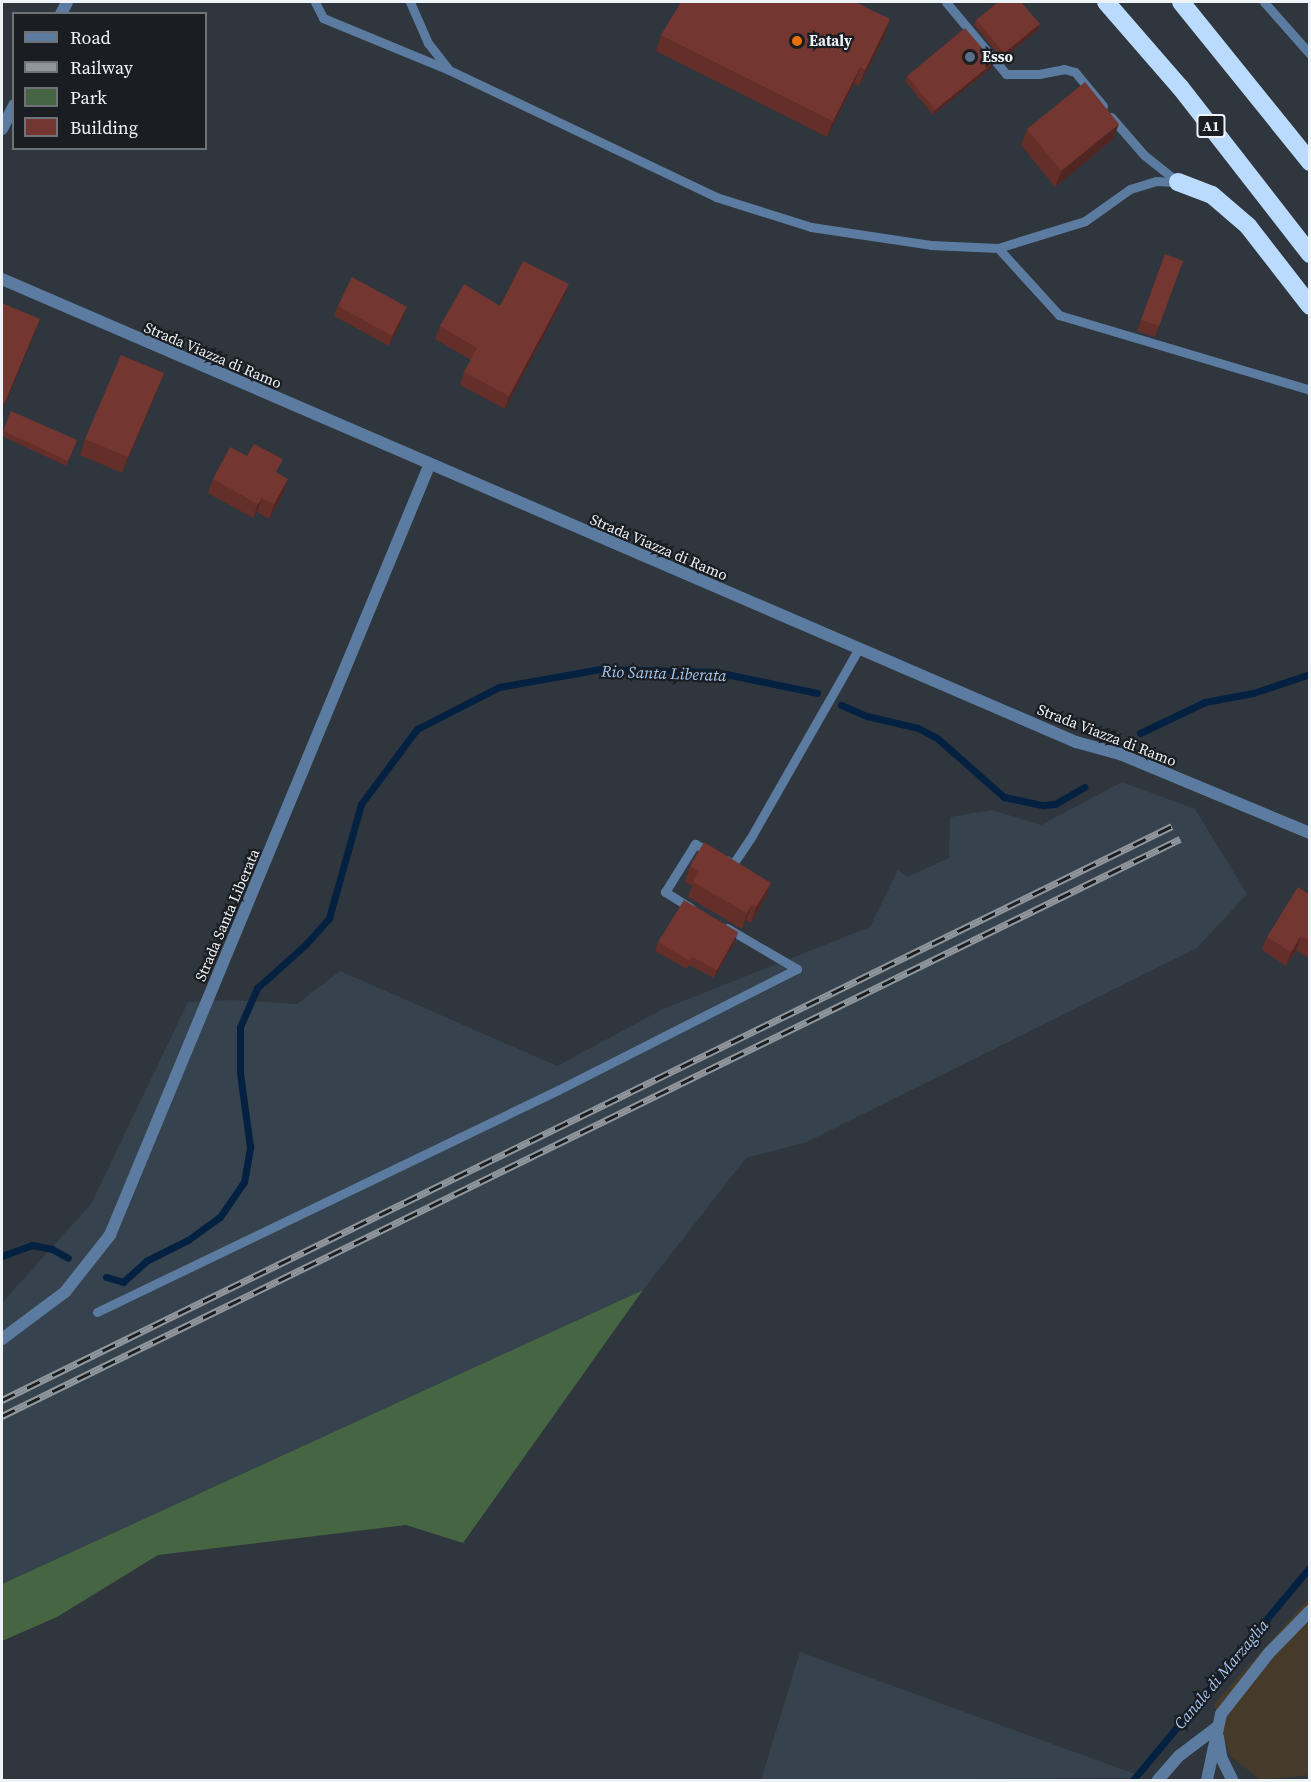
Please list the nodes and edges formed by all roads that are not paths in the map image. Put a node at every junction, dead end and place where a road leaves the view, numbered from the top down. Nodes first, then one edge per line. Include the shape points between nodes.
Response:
1 (315, 2) edge
2 (410, 2) edge
3 (946, 2) edge
4 (1107, 2) edge
5 (1180, 2) edge
6 (1264, 2) edge
7 (1310, 54) edge
8 (449, 70) junction
9 (12, 109) edge
10 (2, 129) edge
11 (1310, 162) edge
12 (1178, 182) junction
13 (998, 248) junction
14 (1310, 254) edge
15 (2, 279) edge
16 (1310, 306) edge
17 (1310, 390) edge
18 (429, 466) junction
19 (859, 648) junction
20 (1310, 832) edge
21 (705, 916) edge
22 (716, 922) edge
23 (98, 1312) dead end
24 (2, 1339) edge
25 (1310, 1611) edge
26 (1217, 1727) junction
27 (1158, 1780) edge
28 (1207, 1780) edge
29 (1232, 1780) edge

1 - 8 lane via 323,18
2 - 8 lane via 428,44
3 - 12 lane via 1006,74 1064,69 1075,72 1144,155
4 - 14 highway, A1 via 1180,87
5 - 11 highway
6 - 7 lane
8 - 13 lane via 716,197 811,227 931,245
9 - 10 street
12 - 13 lane via 1156,182 1130,189 1085,221
12 - 16 highway via 1212,195 1248,226
13 - 17 lane via 1059,315
15 - 18 street, Strada Viazza di Ramo
18 - 19 street, Strada Viazza di Ramo
18 - 24 street, Strada Santa Liberata via 110,1235 65,1292
19 - 20 street, Strada Viazza di Ramo via 1076,742 1120,754
19 - 21 lane via 733,864 695,844 664,892
22 - 23 lane via 797,969 558,1090
25 - 26 street via 1231,1698
26 - 27 street via 1179,1756
26 - 28 street
26 - 29 street via 1221,1757

